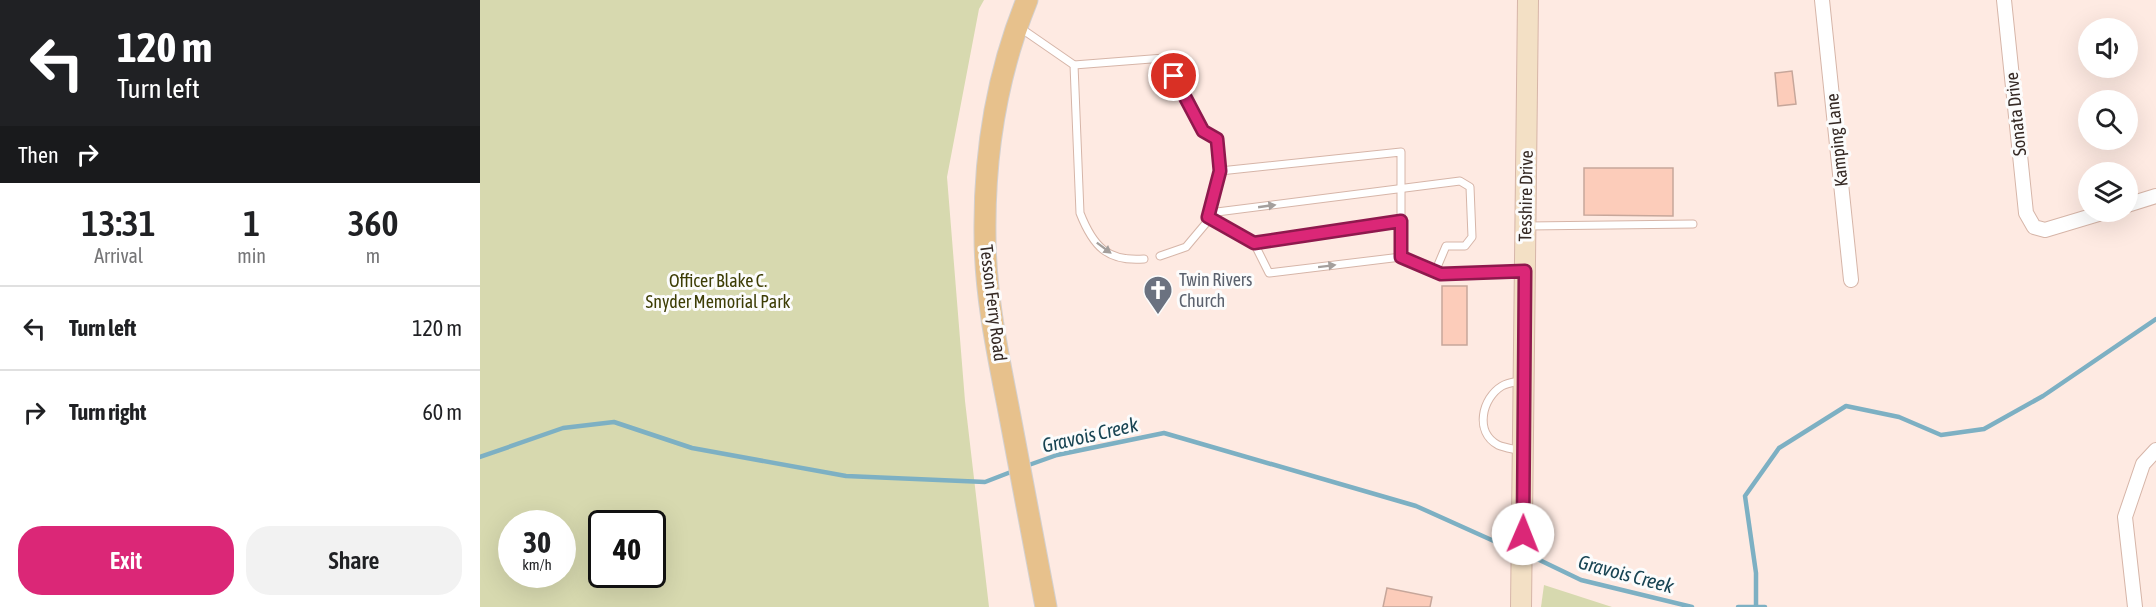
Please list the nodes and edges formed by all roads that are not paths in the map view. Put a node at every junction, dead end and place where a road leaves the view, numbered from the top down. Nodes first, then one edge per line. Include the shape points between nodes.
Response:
1 (1027, 0) edge
2 (1528, 0) edge
3 (1822, 0) edge
4 (2004, 0) edge
5 (1017, 26) junction
6 (1074, 65) junction
7 (1220, 171) junction
8 (1401, 187) junction
9 (2156, 196) edge
10 (2138, 202) edge
11 (1208, 218) junction
12 (2078, 220) edge
13 (1401, 221) junction
14 (1693, 224) dead end
15 (1526, 226) junction
16 (1254, 243) junction
17 (1160, 256) dead end
18 (1401, 257) junction
19 (1144, 259) dead end
20 (1525, 271) junction
21 (1435, 272) junction
22 (1851, 280) dead end
23 (1524, 381) junction
24 (2156, 450) edge
25 (1524, 451) junction
26 (1046, 607) edge
27 (1521, 607) edge
28 (2135, 607) edge

1 - 5 main road, Tesson Ferry Road
2 - 15 street, Tesshire Drive
3 - 22 street, Kamping Lane
4 - 12 street, Sonata Drive via 2026,213 2034,227 2045,230
5 - 6 lane
5 - 26 main road, Tesson Ferry Road via 993,122 986,189 987,272
6 - 7 lane via 1164,58 1203,131 1217,139
6 -> 19 lane via 1080,213 1089,236 1106,252 1129,260
7 - 8 lane via 1401,152
7 - 11 lane
11 -> 8 lane
8 - 13 lane
8 - 21 lane via 1460,181 1470,187 1472,237 1465,246 1446,246
9 - 10 street
11 - 16 lane
11 - 17 lane via 1186,247
13 - 16 lane
13 - 18 lane
14 - 15 lane
15 - 20 street, Tesshire Drive
16 -> 18 lane via 1269,273
18 - 21 lane
20 - 21 lane
20 - 23 street, Tesshire Drive
23 - 25 street, Tesshire Drive
23 - 25 lane via 1503,385 1489,398 1482,419 1485,430 1497,444
24 - 28 street via 2143,464 2125,517
25 - 27 street, Tesshire Drive

